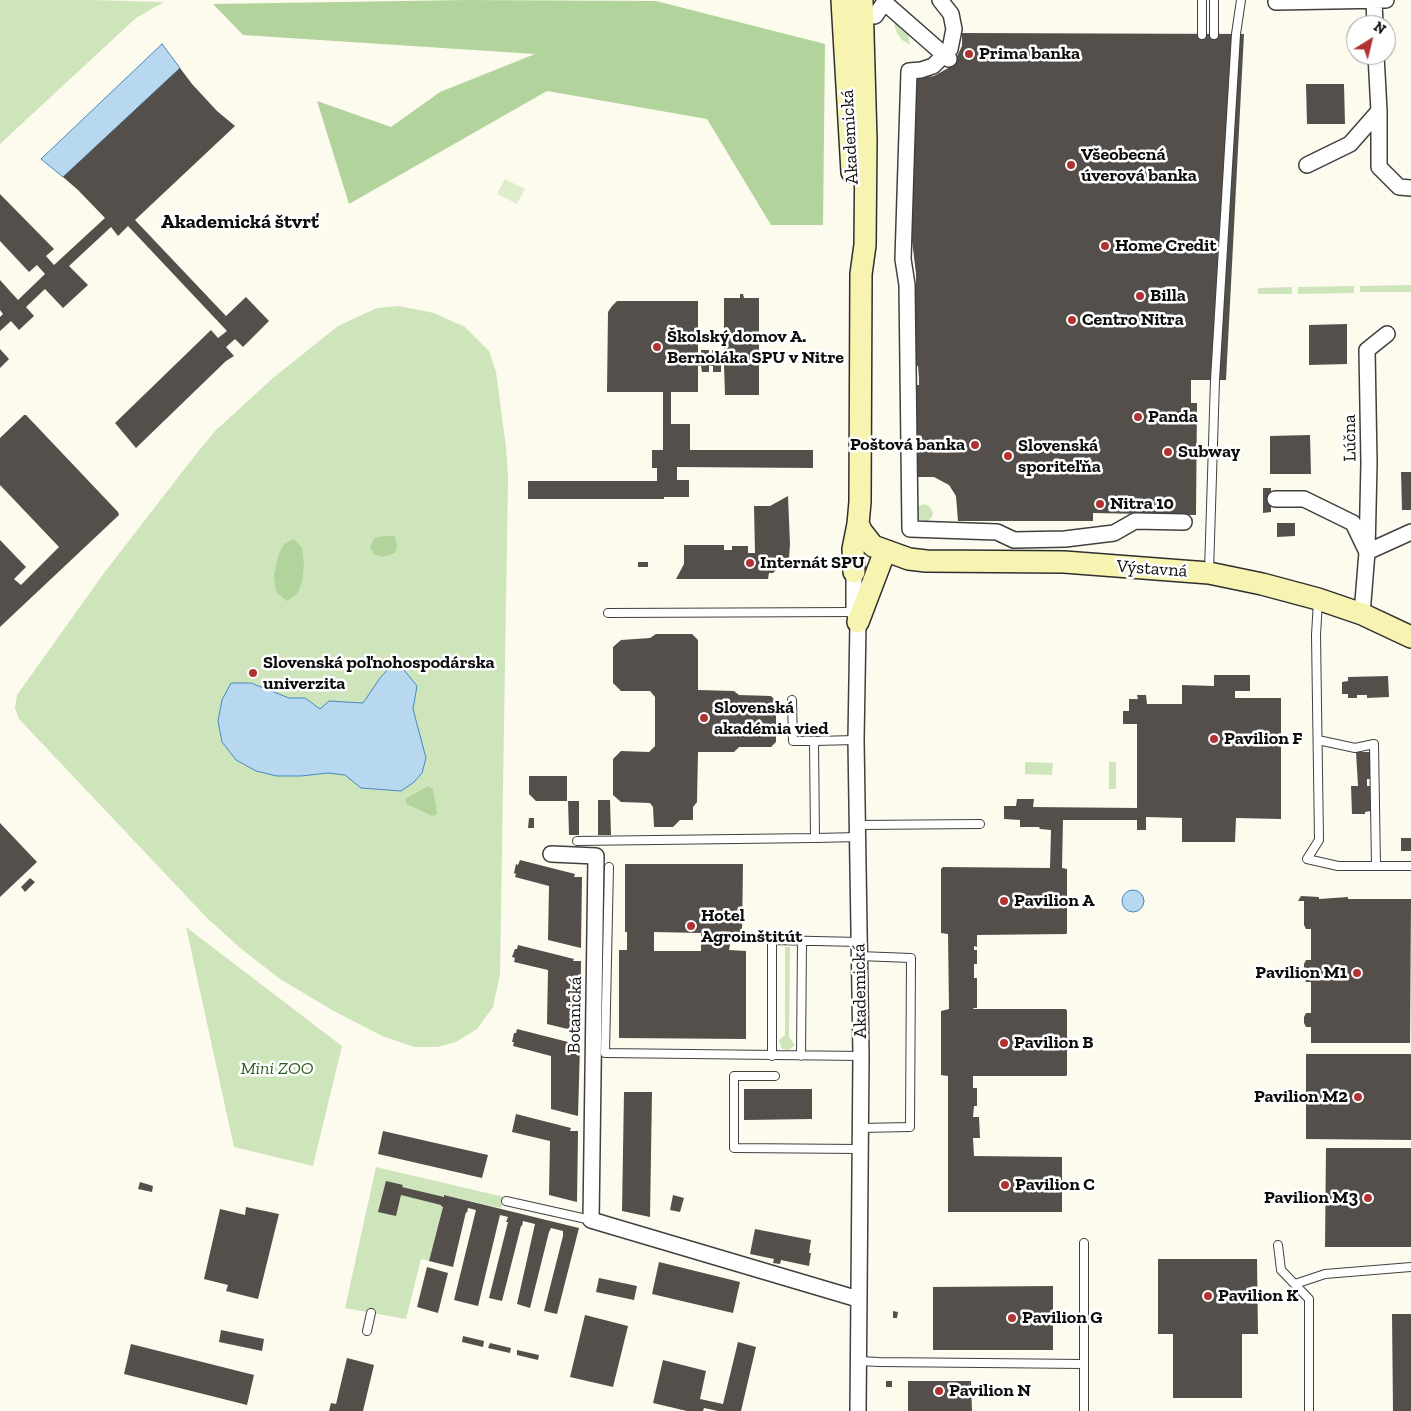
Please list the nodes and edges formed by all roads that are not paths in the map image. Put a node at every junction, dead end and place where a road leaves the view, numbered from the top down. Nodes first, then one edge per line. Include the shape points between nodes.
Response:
1 (842, 0) edge
2 (940, 0) edge
3 (1202, 0) edge
4 (1214, 0) edge
5 (1241, 0) edge
6 (1374, 0) edge
7 (1386, 0) edge
8 (885, 1) edge
9 (1276, 2) dead end
10 (869, 8) edge
11 (1375, 15) edge
12 (1202, 35) dead end
13 (1214, 35) dead end
14 (946, 57) junction
15 (1377, 65) edge
16 (1379, 111) junction
17 (1307, 165) dead end
18 (1411, 188) edge
19 (861, 274) junction
20 (1387, 334) dead end
21 (1275, 499) dead end
22 (860, 502) junction
23 (1184, 522) dead end
24 (858, 524) junction
25 (1411, 532) edge
26 (885, 551) junction
27 (1367, 552) junction
28 (909, 559) junction
29 (854, 572) junction
30 (1208, 573) junction
31 (875, 580) junction
32 (1318, 599) junction
33 (608, 613) dead end
34 (1362, 614) junction
35 (856, 617) junction
36 (1411, 637) edge
37 (792, 700) dead end
38 (856, 740) junction
39 (1318, 740) junction
40 (814, 741) junction
41 (980, 824) dead end
42 (859, 831) junction
43 (815, 838) junction
44 (577, 841) dead end
45 (551, 854) dead end
46 (1376, 866) junction
47 (1411, 866) edge
48 (609, 867) dead end
49 (802, 941) junction
50 (859, 949) junction
51 (772, 1056) junction
52 (802, 1056) junction
53 (861, 1056) junction
54 (775, 1076) dead end
55 (860, 1128) junction
56 (860, 1149) junction
57 (506, 1201) dead end
58 (591, 1220) junction
59 (1084, 1243) dead end
60 (1278, 1245) dead end
61 (1411, 1267) edge
62 (1295, 1284) junction
63 (858, 1299) junction
64 (371, 1313) dead end
65 (368, 1331) dead end
66 (858, 1360) junction
67 (1084, 1364) junction
68 (858, 1411) edge
69 (1084, 1411) edge
70 (1309, 1411) edge

1 - 19 street, Akademická via 855,251
2 - 14 street via 951,14 954,29
3 - 12 lane
4 - 13 lane
5 - 30 lane via 1236,34 1216,370
6 - 7 street
6 - 9 street
6 - 11 street
8 - 10 street
8 - 14 street
10 - 19 street, Akademická via 865,245
14 - 23 street via 933,66 909,71 903,259 907,285 910,529 997,532 1014,540 1065,539 1114,533 1135,521
15 - 16 street
16 - 17 street via 1350,144
16 - 18 street via 1379,167 1399,187
19 - 22 street, Akademická
20 - 27 street, Lúčna via 1367,350
21 - 27 street via 1304,498 1353,523
22 - 24 street, Akademická
22 - 26 street via 876,525
24 - 26 street, Výstavná via 873,546
24 - 29 street, Akademická via 853,549
25 - 27 street
26 - 28 street, Výstavná
26 - 29 street via 866,560
26 - 31 street
27 - 34 street, Lúčna
28 - 30 street, Výstavná via 1064,562
28 - 31 street
29 - 35 street, Akademická
30 - 32 street, Výstavná
31 - 35 street
32 - 34 street, Výstavná
32 - 39 lane
33 - 35 lane
34 - 36 street, Výstavná
35 - 38 street, Akademická
37 - 40 lane via 792,741
38 - 40 lane
38 - 42 street, Akademická
39 - 46 lane via 1355,748 1374,744
39 - 46 lane via 1319,840 1307,859 1338,866
40 - 43 lane
41 - 42 lane
42 - 43 lane
42 - 50 street, Akademická
43 - 44 lane
45 - 58 street, Botanická via 596,856
46 - 47 lane
48 - 51 lane via 605,1053
49 - 50 lane
49 - 51 lane via 772,940
49 - 52 lane
50 - 53 street, Akademická
50 - 55 lane via 910,958 910,1127
51 - 52 lane
52 - 53 lane
53 - 55 street, Akademická
54 - 56 lane via 734,1076 734,1148
55 - 56 street, Akademická
56 - 63 street, Akademická
57 - 58 lane
58 - 63 street
59 - 67 lane
60 - 62 lane via 1281,1270
61 - 62 lane via 1325,1274
62 - 70 lane via 1309,1299
63 - 66 street, Akademická
64 - 65 lane
66 - 67 lane
66 - 68 street, Akademická
67 - 69 lane

